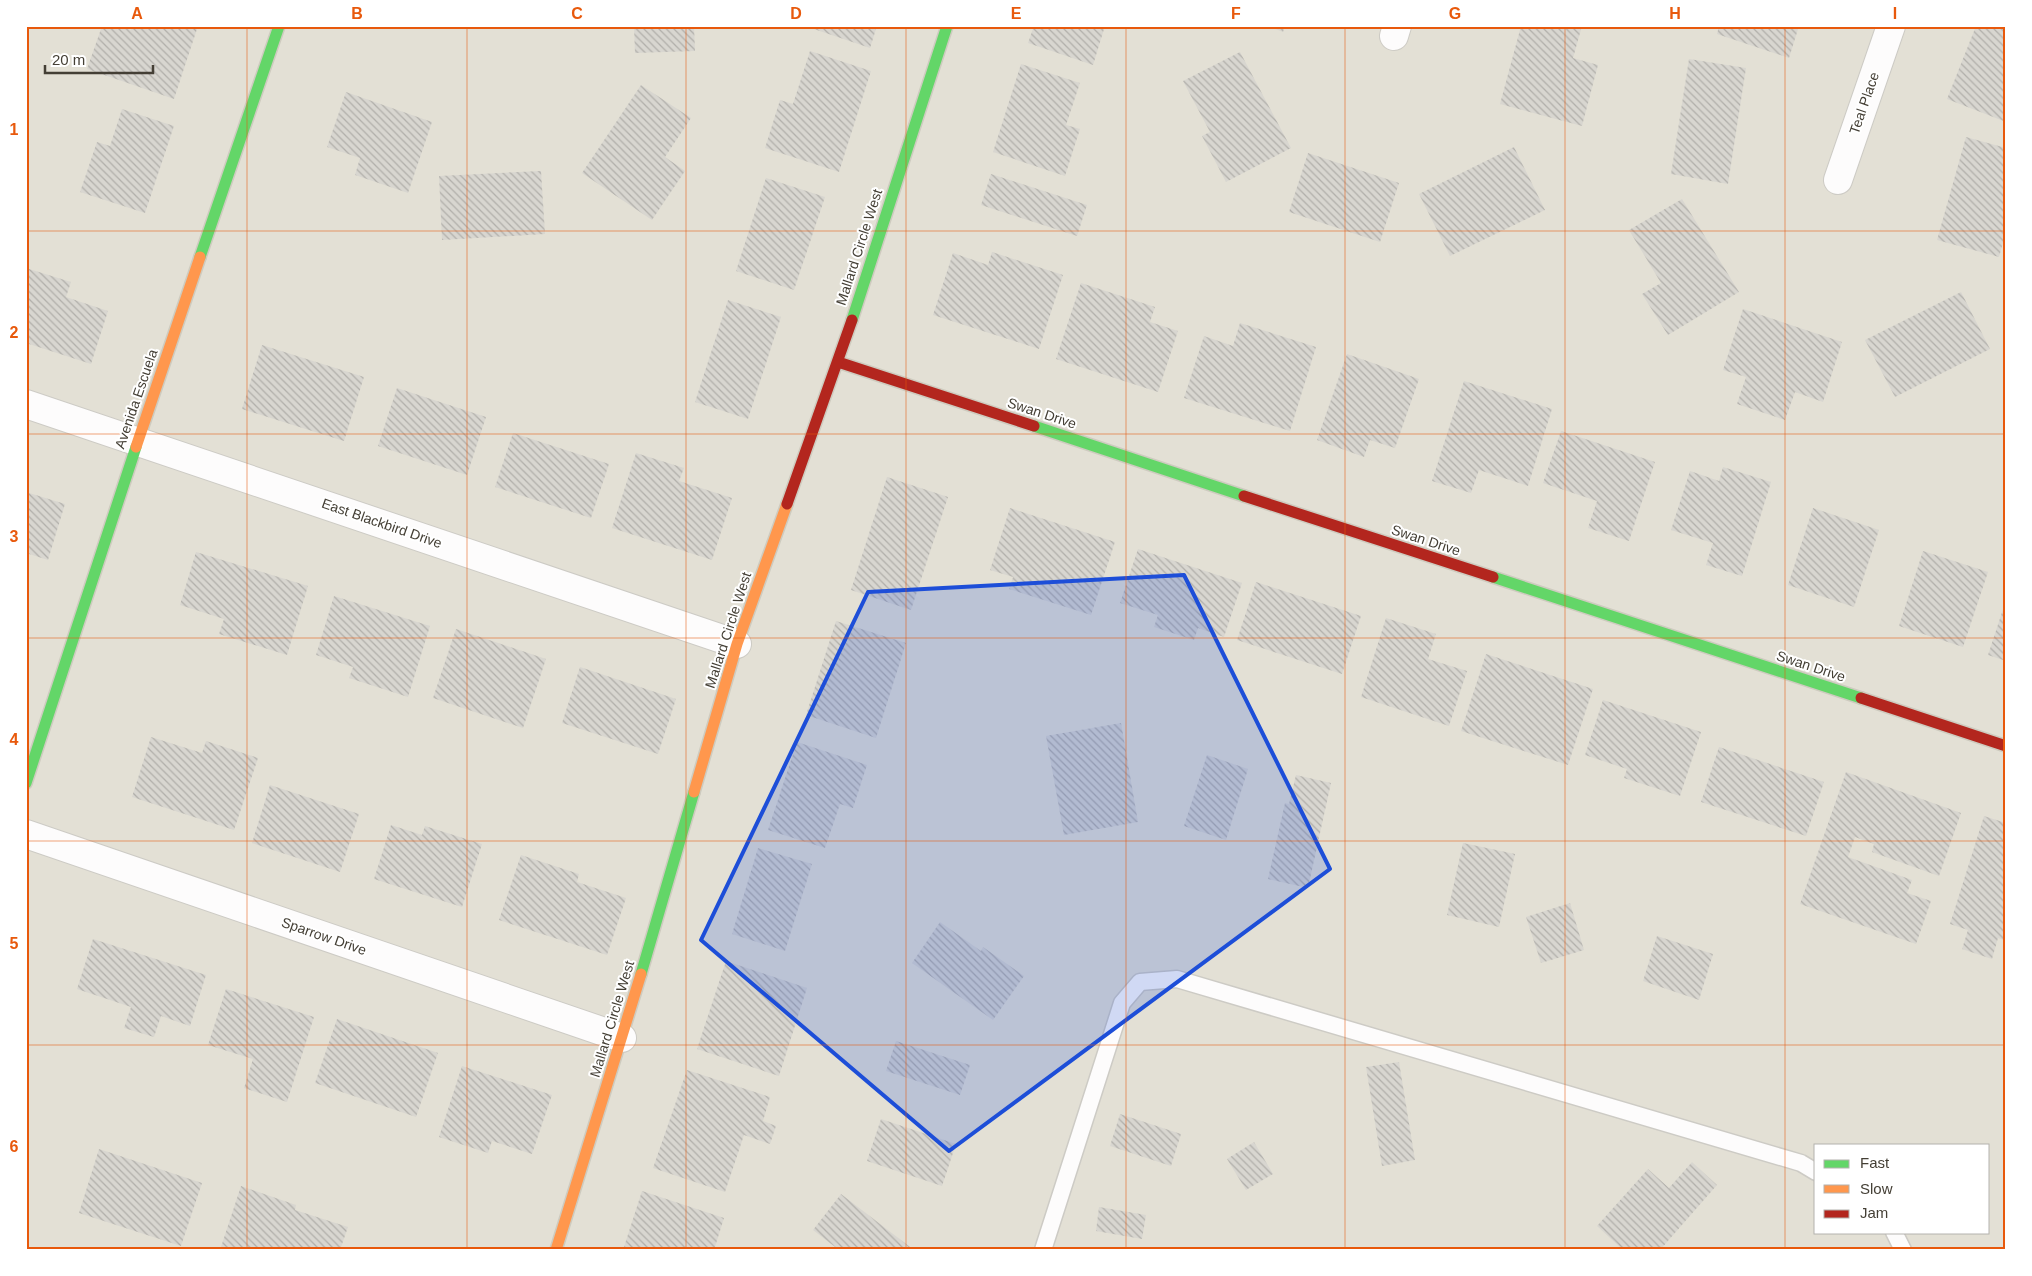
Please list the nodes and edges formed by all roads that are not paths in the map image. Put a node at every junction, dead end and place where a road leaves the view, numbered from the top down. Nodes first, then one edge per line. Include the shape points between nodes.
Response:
1 (279, 26) edge
2 (947, 26) edge
3 (1890, 26) edge
4 (1838, 180) dead end
5 (838, 362) junction
6 (26, 404) edge
7 (138, 440) junction
8 (737, 644) junction
9 (2006, 746) edge
10 (26, 783) edge
11 (26, 834) edge
12 (622, 1038) junction
13 (1814, 1171) edge
14 (1895, 1234) edge
15 (556, 1250) edge
16 (1043, 1250) edge
17 (1903, 1250) edge

1 - 7 street, Avenida Escuela
2 - 5 street, Mallard Circle West
3 - 4 street, Teal Place
5 - 8 street, Mallard Circle West
5 - 9 street, Swan Drive
6 - 7 street, East Blackbird Drive
7 - 8 street, East Blackbird Drive
7 - 10 street, Avenida Escuela
8 - 12 street, Mallard Circle West
11 - 12 street, Sparrow Drive
12 - 15 street, Mallard Circle West
13 - 16 lane via 1801,1163 1177,979 1140,982 1122,1002
14 - 17 lane

